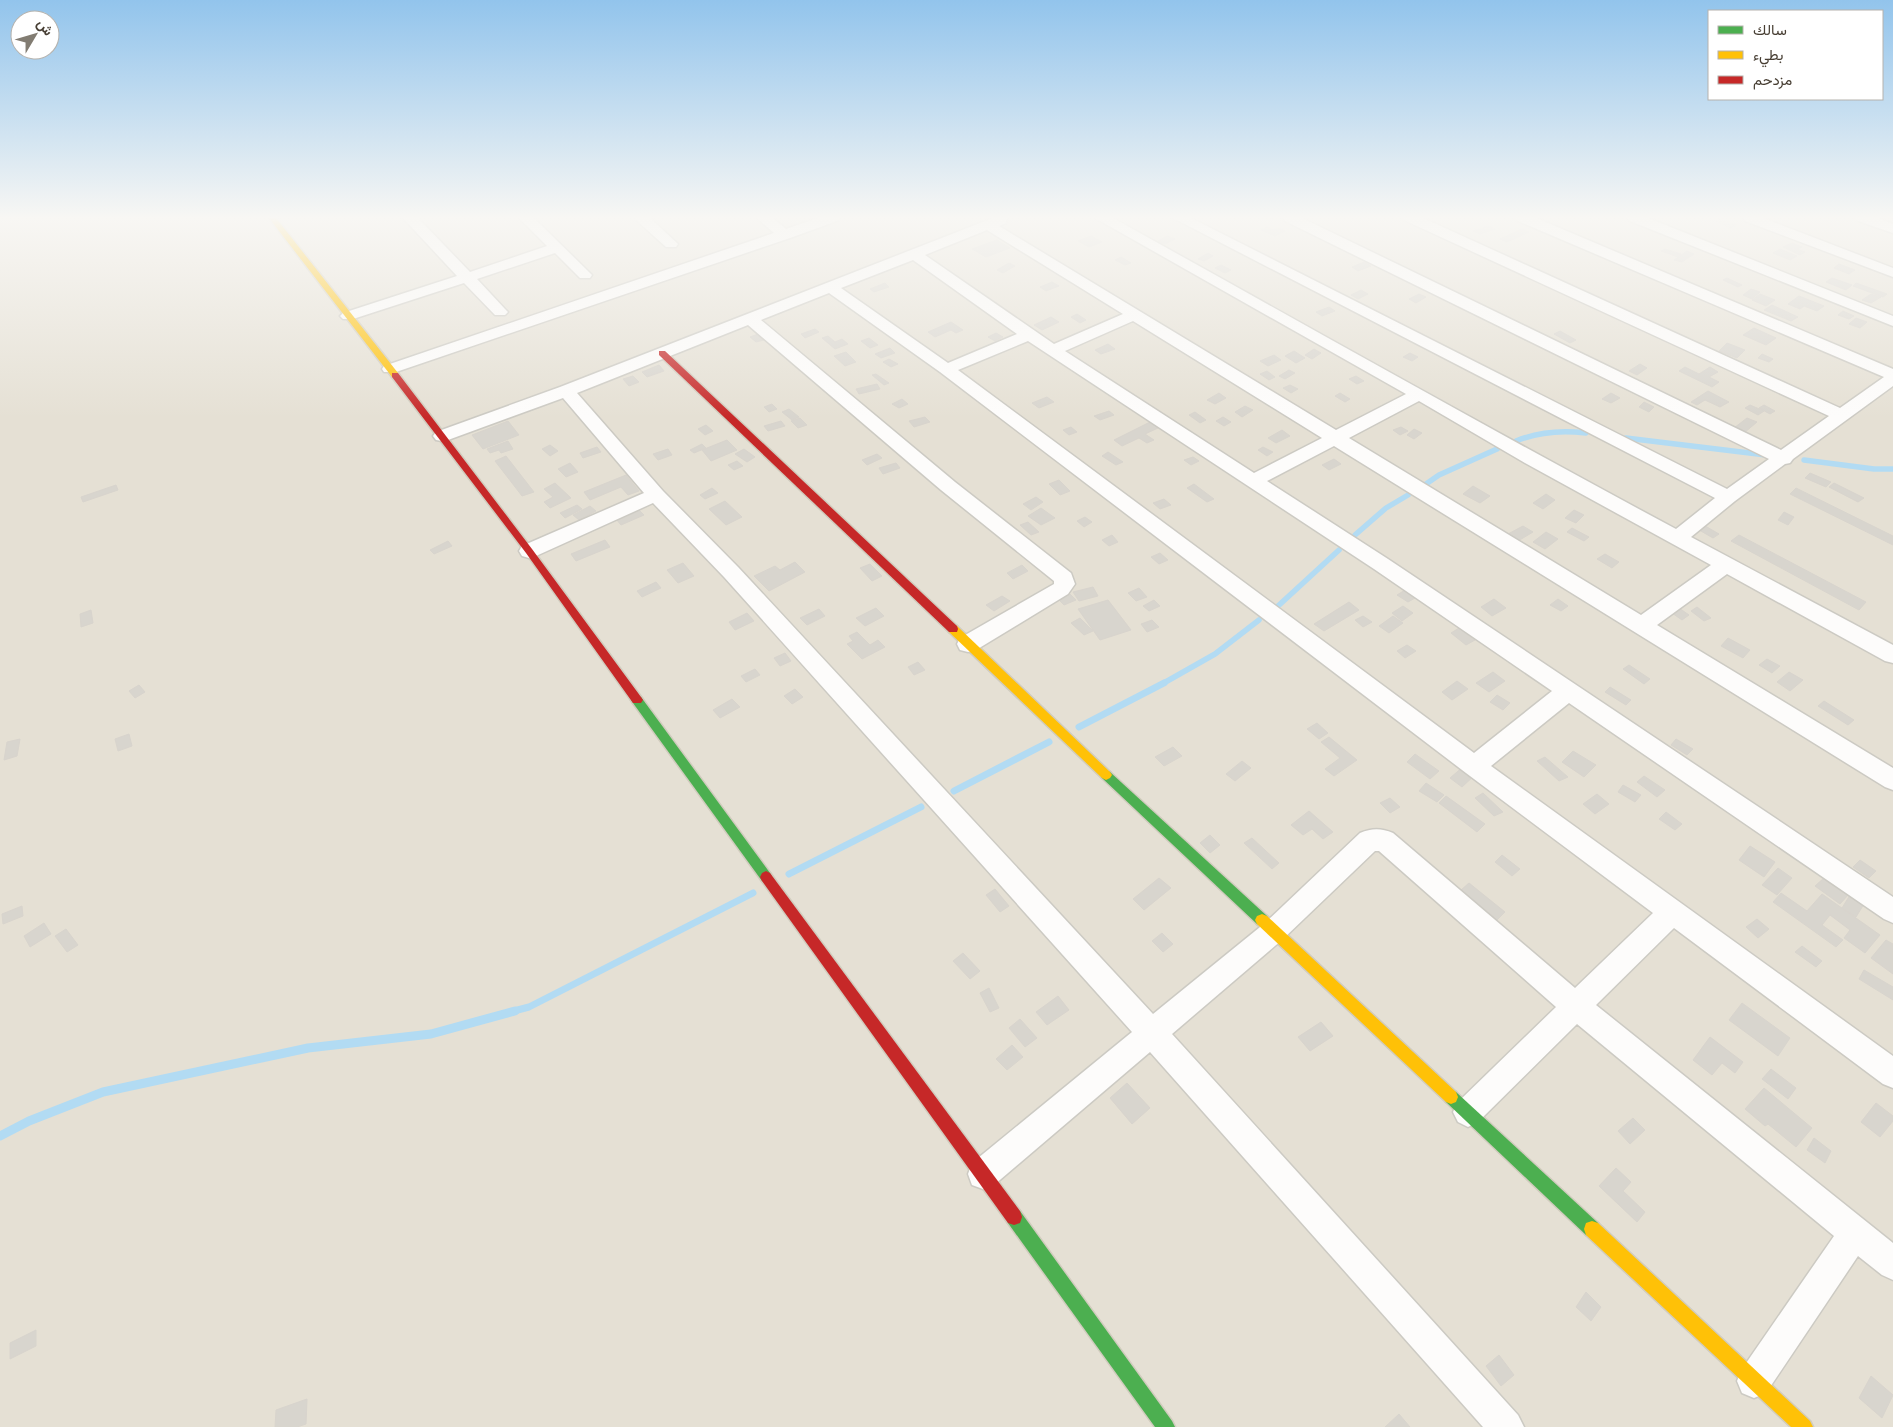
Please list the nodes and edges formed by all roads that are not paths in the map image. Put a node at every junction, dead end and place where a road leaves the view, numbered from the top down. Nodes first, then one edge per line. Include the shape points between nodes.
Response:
1 (324, 285) edge
2 (444, 285) edge
3 (474, 285) edge
4 (637, 285) edge
5 (836, 285) edge
6 (957, 285) edge
7 (1085, 285) edge
8 (1222, 285) edge
9 (1311, 285) edge
10 (1427, 285) edge
11 (1556, 285) edge
12 (1678, 285) edge
13 (1802, 285) edge
14 (830, 287) junction
15 (500, 312) dead end
16 (1134, 315) junction
17 (348, 316) junction
18 (750, 319) junction
19 (1893, 321) edge
20 (1029, 335) junction
21 (1053, 351) junction
22 (662, 353) junction
23 (390, 369) junction
24 (946, 369) junction
25 (1893, 377) edge
26 (566, 391) junction
27 (1419, 394) junction
28 (1842, 416) junction
29 (442, 436) junction
30 (1334, 438) junction
31 (1784, 459) junction
32 (1253, 481) junction
33 (656, 495) junction
34 (1728, 497) junction
35 (1677, 538) junction
36 (529, 551) junction
37 (1726, 564) junction
38 (1640, 626) junction
39 (968, 644) junction
40 (1893, 656) edge
41 (1568, 691) junction
42 (1474, 766) junction
43 (1893, 780) edge
44 (1893, 911) edge
45 (1673, 912) junction
46 (1274, 931) junction
47 (1576, 1006) junction
48 (1152, 1033) junction
49 (1893, 1074) edge
50 (1468, 1112) junction
51 (984, 1174) junction
52 (1855, 1233) junction
53 (1893, 1264) edge
54 (1754, 1381) junction
55 (1166, 1427) edge
56 (1506, 1427) edge
57 (1804, 1427) edge

1 - 17 street
2 - 17 street
3 - 15 street
4 - 23 street
5 - 14 street
6 - 20 street
7 - 16 street
8 - 27 street
9 - 34 street
10 - 31 street
11 - 28 street
12 - 25 street
13 - 19 street
14 - 18 street
14 - 24 street
16 - 21 street
16 - 30 street
17 - 23 street
18 - 22 street
18 - 39 street via 948,486 1064,578 1065,584 1061,589
20 - 21 street
20 - 24 street
21 - 32 street
22 - 26 street
22 - 39 street
23 - 29 street
24 - 42 street
25 - 28 street
26 - 29 street
26 - 33 street
27 - 30 street
27 - 35 street
28 - 31 street
29 - 36 street
30 - 32 street
30 - 38 street
31 - 34 street
32 - 41 street
33 - 36 street
33 - 48 street via 731,572
34 - 35 street
35 - 37 street
36 - 51 street
37 - 38 street
37 - 40 street
38 - 43 street
39 - 46 street
41 - 42 street
41 - 44 street
42 - 45 street
45 - 47 street
45 - 49 street
46 - 47 street via 1370,840 1384,840
46 - 48 street
46 - 50 street
47 - 50 street
47 - 52 street
48 - 51 street
48 - 56 street
50 - 54 street
51 - 55 street
52 - 53 street
52 - 54 street
54 - 57 street

